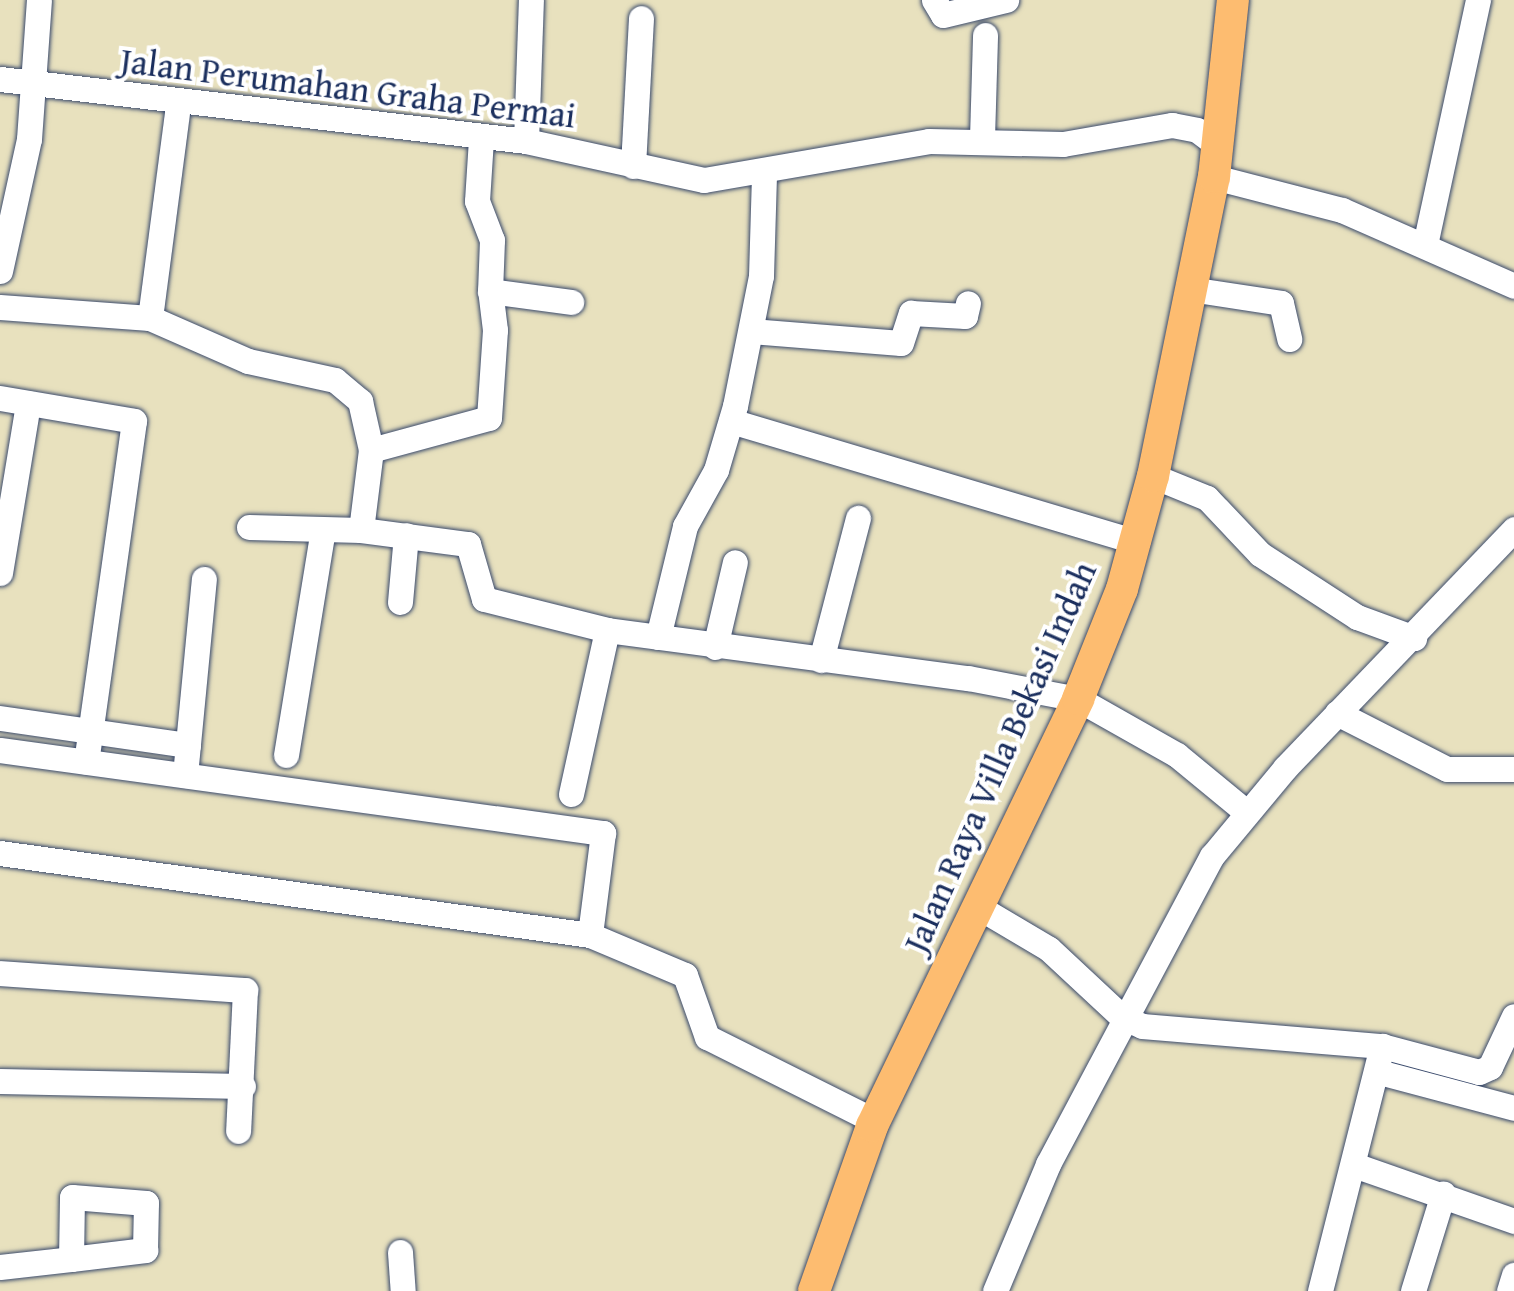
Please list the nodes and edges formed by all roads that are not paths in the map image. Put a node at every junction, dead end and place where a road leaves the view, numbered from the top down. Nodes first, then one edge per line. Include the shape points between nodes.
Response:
1 (39, 0) edge
2 (531, 0) edge
3 (934, 0) edge
4 (1006, 0) edge
5 (1234, 0) edge
6 (1478, 0) edge
7 (640, 18) dead end
8 (985, 35) dead end
9 (0, 79) edge
10 (34, 85) junction
11 (178, 104) junction
12 (481, 138) junction
13 (982, 138) junction
14 (526, 141) junction
15 (1213, 142) junction
16 (633, 166) junction
17 (764, 173) junction
18 (1214, 177) junction
19 (1426, 245) junction
20 (0, 271) edge
21 (1514, 286) edge
22 (1190, 288) junction
23 (490, 291) junction
24 (570, 302) dead end
25 (968, 303) dead end
26 (0, 307) edge
27 (150, 318) junction
28 (751, 330) junction
29 (1289, 339) dead end
30 (0, 398) edge
31 (28, 403) junction
32 (731, 422) junction
33 (371, 450) junction
34 (1153, 476) junction
35 (858, 518) dead end
36 (249, 527) dead end
37 (1514, 528) edge
38 (323, 530) junction
39 (361, 530) junction
40 (406, 534) junction
41 (1136, 542) junction
42 (735, 562) dead end
43 (1, 579) edge
44 (204, 579) dead end
45 (400, 602) dead end
46 (607, 630) junction
47 (658, 637) junction
48 (1414, 638) junction
49 (715, 647) junction
50 (820, 660) junction
51 (1078, 699) junction
52 (1337, 713) junction
53 (0, 718) edge
54 (92, 731) junction
55 (188, 744) junction
56 (0, 750) edge
57 (286, 755) dead end
58 (86, 762) junction
59 (1514, 769) edge
60 (185, 775) junction
61 (571, 794) dead end
62 (1245, 812) junction
63 (0, 853) edge
64 (980, 908) junction
65 (590, 934) junction
66 (0, 973) edge
67 (1514, 1016) edge
68 (1122, 1017) junction
69 (1381, 1059) junction
70 (0, 1081) edge
71 (242, 1086) junction
72 (1514, 1108) edge
73 (875, 1121) junction
74 (238, 1131) dead end
75 (1354, 1165) junction
76 (1443, 1194) junction
77 (1514, 1221) edge
78 (400, 1252) dead end
79 (71, 1259) dead end
80 (0, 1266) edge
81 (1514, 1274) edge
82 (402, 1291) edge
83 (814, 1291) edge
84 (995, 1291) edge
85 (1320, 1291) edge
86 (1414, 1291) edge
87 (1510, 1291) edge

1 - 10 street
2 - 14 street
3 - 4 street via 943,15
5 - 15 main road, Jalan Raya Villa Bekasi Indah
6 - 19 street
7 - 16 street
8 - 13 street
9 - 10 street, Jalan Perumahan Graha Permai
10 - 11 street, Jalan Perumahan Graha Permai
10 - 20 street
11 - 12 street, Jalan Perumahan Graha Permai
11 - 27 street
12 - 14 street, Jalan Perumahan Graha Permai
12 - 23 street via 477,201 492,240
13 - 15 street, Jalan Perumahan Graha Permai via 1063,144 1172,125
13 - 17 street, Jalan Perumahan Graha Permai via 904,144
14 - 16 street, Jalan Perumahan Graha Permai
15 - 18 main road, Jalan Raya Villa Bekasi Indah
16 - 17 street, Jalan Perumahan Graha Permai via 704,180
17 - 28 street
18 - 19 street via 1342,210
18 - 22 main road, Jalan Raya Villa Bekasi Indah
19 - 21 street
22 - 29 street via 1281,303
22 - 34 main road, Jalan Raya Villa Bekasi Indah
23 - 24 street
23 - 33 street via 495,330 489,418
25 - 28 street via 965,316 914,312 901,343
26 - 27 street
27 - 33 street via 248,361 352,390 367,418
28 - 32 street
30 - 31 street
31 - 43 street
31 - 54 street via 134,421
32 - 41 street
32 - 47 street via 716,470 685,526
33 - 39 street
34 - 41 main road, Jalan Raya Villa Bekasi Indah
34 - 48 street via 1207,498 1260,554 1358,617
35 - 50 street
36 - 38 street
37 - 48 street
38 - 39 street
38 - 57 street
39 - 40 street
40 - 45 street
40 - 46 street via 468,544 484,599
41 - 51 main road, Jalan Raya Villa Bekasi Indah
42 - 49 street
44 - 55 street
46 - 47 street
46 - 61 street
47 - 49 street
48 - 52 street
49 - 50 street
50 - 51 street
51 - 62 street via 1177,755
51 - 64 main road, Jalan Raya Villa Bekasi Indah
52 - 59 street via 1447,770
52 - 62 street
53 - 54 street
54 - 55 street
54 - 58 street
55 - 60 street
56 - 58 street
58 - 60 street
60 - 65 street via 603,833
62 - 68 street via 1212,856
63 - 65 street
64 - 68 street via 1061,958
64 - 73 main road, Jalan Raya Villa Bekasi Indah
65 - 73 street via 685,975 708,1037
66 - 71 street via 245,990
67 - 69 street via 1484,1072
68 - 69 street via 1161,1029
68 - 84 street via 1048,1164
69 - 72 street
69 - 75 street
70 - 71 street
71 - 74 street
73 - 83 main road, Jalan Raya Villa Bekasi Indah
75 - 76 street
75 - 85 street
76 - 77 street
76 - 86 street
78 - 82 street
79 - 80 street
81 - 87 street

